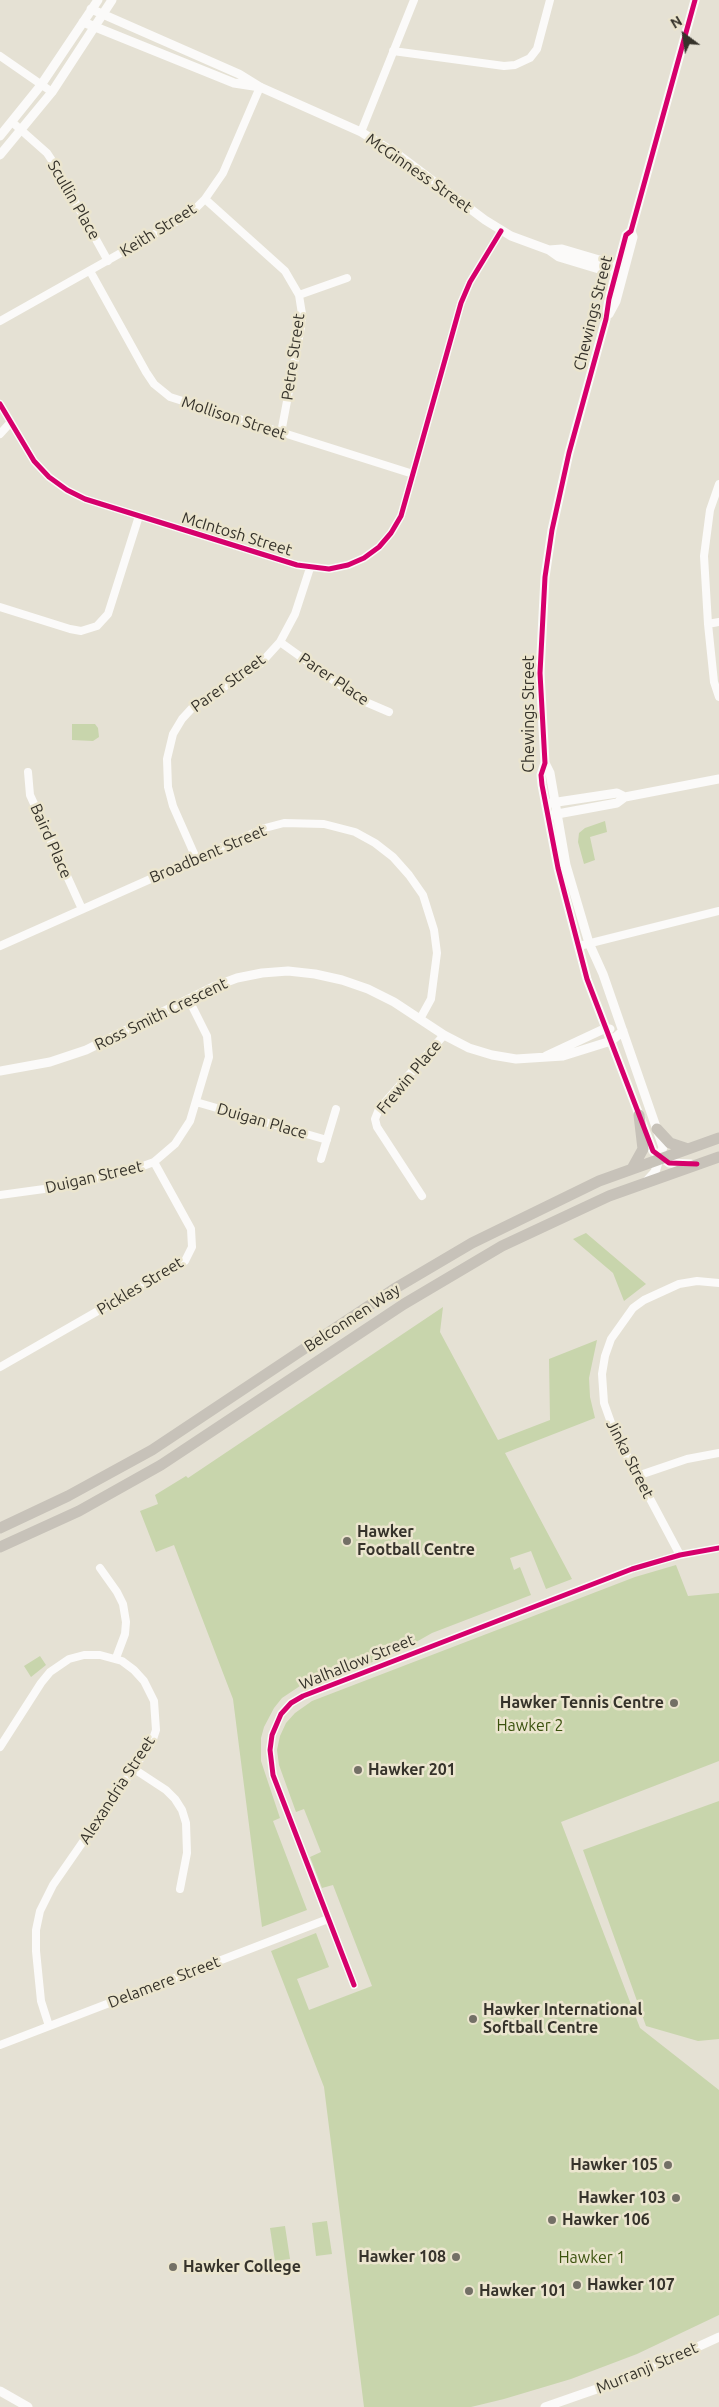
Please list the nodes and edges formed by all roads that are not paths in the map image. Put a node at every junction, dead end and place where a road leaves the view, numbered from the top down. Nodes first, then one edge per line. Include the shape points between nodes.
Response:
1 (98, 0) edge
2 (112, 0) edge
3 (414, 0) edge
4 (550, 0) edge
5 (695, 0) edge
6 (92, 9) junction
7 (103, 14) junction
8 (83, 22) junction
9 (94, 27) junction
10 (393, 50) junction
11 (0, 56) edge
12 (41, 84) junction
13 (260, 87) junction
14 (52, 92) junction
15 (12, 122) junction
16 (22, 131) junction
17 (361, 132) junction
18 (0, 136) edge
19 (0, 155) edge
20 (205, 199) junction
21 (501, 231) junction
22 (108, 261) junction
23 (90, 271) junction
24 (620, 271) junction
25 (347, 278) dead end
26 (299, 295) junction
27 (0, 321) edge
28 (0, 404) edge
29 (10, 423) junction
30 (281, 433) junction
31 (0, 434) edge
32 (413, 474) junction
33 (719, 484) edge
34 (139, 516) junction
35 (310, 568) junction
36 (0, 607) edge
37 (719, 622) edge
38 (708, 624) junction
39 (280, 642) junction
40 (719, 697) edge
41 (389, 712) dead end
42 (545, 763) junction
43 (28, 772) dead end
44 (719, 779) edge
45 (625, 797) junction
46 (555, 802) junction
47 (545, 804) junction
48 (557, 814) junction
49 (547, 816) junction
50 (556, 838) junction
51 (196, 858) junction
52 (571, 900) junction
53 (82, 909) junction
54 (719, 911) edge
55 (589, 943) junction
56 (0, 946) edge
57 (579, 946) junction
58 (189, 1000) junction
59 (420, 1019) junction
60 (606, 1028) junction
61 (622, 1031) junction
62 (444, 1035) junction
63 (611, 1041) junction
64 (544, 1057) junction
65 (0, 1071) edge
66 (196, 1102) junction
67 (336, 1109) dead end
68 (639, 1115) junction
69 (657, 1129) junction
70 (719, 1138) edge
71 (327, 1140) junction
72 (685, 1148) junction
73 (719, 1157) edge
74 (660, 1158) junction
75 (321, 1159) dead end
76 (154, 1162) junction
77 (698, 1164) junction
78 (633, 1167) junction
79 (644, 1183) junction
80 (0, 1195) edge
81 (422, 1196) dead end
82 (719, 1283) edge
83 (394, 1290) junction
84 (404, 1304) junction
85 (0, 1367) edge
86 (152, 1450) junction
87 (719, 1454) edge
88 (161, 1465) junction
89 (638, 1476) junction
90 (0, 1528) edge
91 (0, 1548) edge
92 (719, 1548) edge
93 (680, 1555) junction
94 (100, 1568) dead end
95 (116, 1658) junction
96 (4, 1734) edge
97 (0, 1747) edge
98 (134, 1769) junction
99 (180, 1889) dead end
100 (328, 1919) junction
101 (354, 1986) dead end
102 (49, 2026) junction
103 (0, 2044) edge
104 (719, 2337) edge
105 (0, 2391) edge
106 (28, 2407) edge
107 (545, 2407) edge

1 - 6 street
2 - 7 street
3 - 10 street
4 - 10 street via 537,48 530,58 516,66
5 - 24 street, Chewings Street via 631,231 626,235
6 - 7 street, McGinness Street
6 - 8 street
7 - 9 street
7 - 13 street, McGinness Street via 239,74
8 - 9 street, McGinness Street
8 - 12 street
9 - 13 street, McGinness Street via 234,83
9 - 14 street
10 - 17 street
11 - 12 street
12 - 14 street
12 - 15 street
13 - 17 street, McGinness Street
13 - 20 street, Keith Street via 223,173
14 - 16 street
15 - 16 street, Scullin Place
15 - 18 street
16 - 19 street
16 - 22 street, Scullin Place via 53,162
17 - 21 street, McGinness Street via 400,156
20 - 22 street, Keith Street via 172,226
20 - 26 street, Petre Street via 284,271
21 - 24 street, McGinness Street via 532,245 549,250 562,249
21 - 32 street, McIntosh Street via 461,303
22 - 23 street, Keith Street
23 - 27 street, Keith Street
23 - 30 street, Mollison Street via 146,372 159,389 176,400
24 - 42 street, Chewings Street via 616,301 606,319 569,453 545,577 540,673
25 - 26 street
26 - 30 street, Petre Street via 301,327
28 - 29 street, McIntosh Street
29 - 31 street
29 - 34 street, McIntosh Street via 34,461 66,490
30 - 32 street, Mollison Street
32 - 35 street, McIntosh Street via 401,516 379,547 348,565
33 - 38 street via 710,510 704,556
34 - 35 street, McIntosh Street
34 - 36 street via 108,614 97,626 81,631 70,629
35 - 39 street, Parer Street via 295,614
37 - 38 street
38 - 40 street via 714,682
39 - 41 street, Parer Place via 361,700
39 - 51 street, Parer Street via 260,664 193,707 173,734 167,759 168,787
42 - 46 street, Chewings Street
42 - 47 street, Chewings Street via 541,774
43 - 53 street, Baird Place via 30,795
44 - 45 street
45 - 46 street via 616,793
45 - 48 street via 617,803
46 - 47 street
46 - 48 street, Chewings Street
47 - 49 street, Chewings Street
48 - 49 street
48 - 50 street, Chewings Street
49 - 50 street, Chewings Street
50 - 52 street, Chewings Street
51 - 53 street, Broadbent Street
51 - 59 street, Broadbent Street via 284,823 304,822 344,828 375,843 409,875 423,895 434,930 438,953 436,976 431,999
52 - 55 street, Chewings Street
52 - 57 street, Chewings Street
53 - 56 street, Broadbent Street
54 - 55 street
55 - 57 street
55 - 61 street, Chewings Street
57 - 60 street, Chewings Street via 587,979
58 - 59 street, Ross Smith Crescent via 229,981 288,971 342,980 368,989
58 - 65 street, Ross Smith Crescent via 86,1050 50,1062
58 - 66 street, Duigan Street via 209,1046
59 - 62 street, Ross Smith Crescent
60 - 61 street
60 - 63 street, Chewings Street
60 - 64 street, Ross Smith Crescent
61 - 63 street, Ross Smith Crescent
61 - 69 street, Chewings Street
62 - 64 street, Ross Smith Crescent via 492,1055 516,1059
62 - 81 street, Frewin Place via 379,1109 375,1119
63 - 64 street, Ross Smith Crescent via 563,1056
63 - 68 street, Chewings Street
66 - 71 street, Duigan Place
66 - 76 street, Duigan Street via 181,1137
67 - 71 street, Duigan Place
68 - 74 street, Chewings Street via 653,1151
68 - 78 main road via 643,1149
69 - 72 main road via 670,1143
69 - 74 street, Chewings Street via 663,1147
70 - 72 main road, Belconnen Way
71 - 75 street, Duigan Place
72 - 74 main road, Belconnen Way
73 - 77 main road, Belconnen Way
74 - 77 street via 678,1165
74 - 78 main road, Belconnen Way
74 - 79 street via 655,1172
76 - 80 street, Duigan Street via 66,1186
76 - 85 street, Pickles Street via 191,1229 192,1247 185,1261
77 - 79 main road, Belconnen Way
78 - 83 main road, Belconnen Way via 554,1201 472,1243
79 - 84 main road, Belconnen Way via 561,1217 502,1246
82 - 89 street, Jinka Street via 697,1281 679,1284 644,1300 623,1322 608,1347 602,1374 604,1403 614,1431
83 - 84 main road
83 - 86 main road, Belconnen Way
84 - 88 main road, Belconnen Way
86 - 88 main road
86 - 90 main road, Belconnen Way via 76,1492
87 - 89 street via 687,1459
88 - 91 main road, Belconnen Way via 79,1511
89 - 93 street, Jinka Street
92 - 93 street, Walhallow Street
93 - 100 street, Walhallow Street via 632,1569 291,1703 277,1720 270,1758 273,1775
94 - 95 street via 123,1604 126,1622
95 - 96 street via 84,1655 62,1662 41,1683
95 - 98 street, Alexandria Street via 144,1681 157,1716 152,1742
96 - 97 street
98 - 99 street via 166,1790 182,1810 187,1853
98 - 102 street, Alexandria Street via 53,1885 40,1910 36,1951 41,2001
100 - 101 street, Walhallow Street
100 - 102 street, Delamere Street
102 - 103 street, Delamere Street
104 - 107 street, Murranji Street via 634,2376
105 - 106 street

